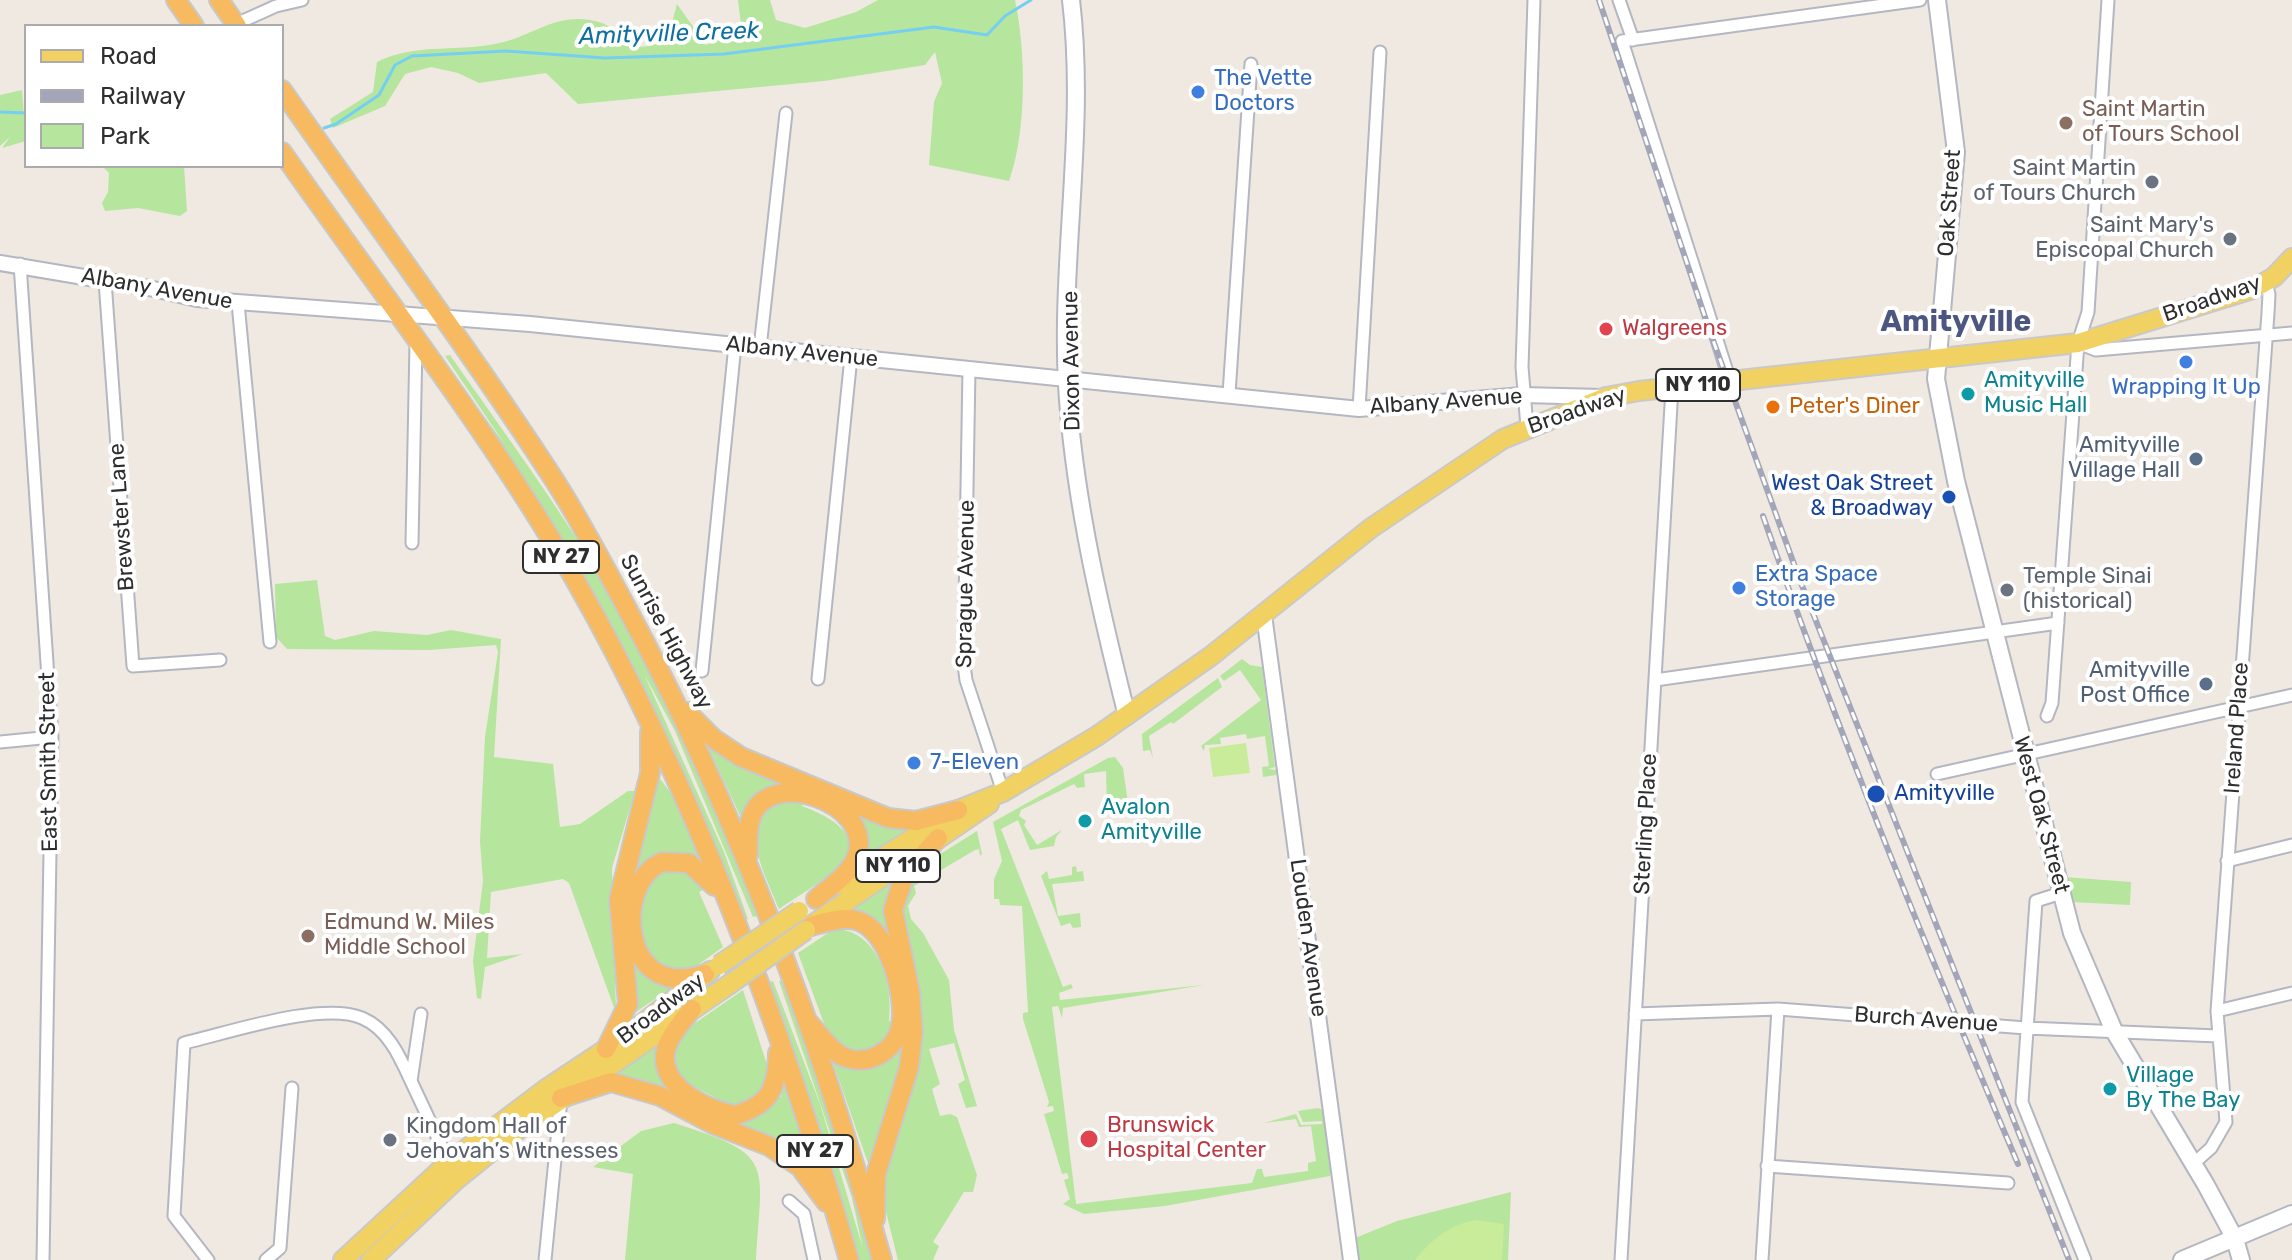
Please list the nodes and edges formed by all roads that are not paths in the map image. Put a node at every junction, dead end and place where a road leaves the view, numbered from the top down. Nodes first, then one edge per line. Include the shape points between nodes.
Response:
1 (176, 0) edge
2 (219, 0) edge
3 (302, 0) edge
4 (1071, 0) edge
5 (1534, 0) edge
6 (1619, 0) edge
7 (1920, 0) edge
8 (1937, 0) edge
9 (2108, 0) edge
10 (193, 24) edge
11 (236, 24) edge
12 (239, 24) edge
13 (1627, 41) junction
14 (1380, 52) dead end
15 (1251, 64) dead end
16 (284, 93) edge
17 (786, 113) dead end
18 (284, 155) edge
19 (2292, 258) edge
20 (0, 263) edge
21 (20, 264) junction
22 (105, 281) junction
23 (2265, 282) junction
24 (238, 303) junction
25 (395, 314) junction
26 (439, 316) junction
27 (2292, 333) edge
28 (2266, 334) junction
29 (416, 343) junction
30 (2078, 343) junction
31 (735, 345) junction
32 (760, 348) junction
33 (851, 357) junction
34 (1936, 358) junction
35 (969, 369) junction
36 (1068, 376) junction
37 (1730, 381) junction
38 (1672, 388) junction
39 (1229, 394) junction
40 (1522, 395) junction
41 (1606, 397) junction
42 (1359, 409) junction
43 (1527, 427) junction
44 (412, 543) dead end
45 (1264, 615) junction
46 (2058, 623) junction
47 (1995, 632) junction
48 (270, 642) dead end
49 (220, 660) dead end
50 (702, 671) dead end
51 (818, 679) dead end
52 (1655, 680) junction
53 (2292, 695) edge
54 (674, 698) junction
55 (2238, 709) junction
56 (1127, 716) junction
57 (2047, 716) dead end
58 (650, 722) junction
59 (52, 737) junction
60 (0, 742) edge
61 (2024, 754) junction
62 (1937, 774) dead end
63 (1003, 792) junction
64 (958, 810) junction
65 (938, 838) junction
66 (2292, 845) edge
67 (2227, 861) junction
68 (748, 862) junction
69 (2061, 893) junction
70 (722, 894) junction
71 (816, 899) junction
72 (809, 928) junction
73 (712, 970) junction
74 (2292, 993) edge
75 (692, 1009) junction
76 (1778, 1009) junction
77 (2217, 1011) junction
78 (421, 1014) dead end
79 (1635, 1014) junction
80 (804, 1016) junction
81 (2026, 1028) junction
82 (2114, 1031) junction
83 (2218, 1036) junction
84 (779, 1042) junction
85 (606, 1049) junction
86 (411, 1081) junction
87 (292, 1088) dead end
88 (561, 1098) junction
89 (449, 1162) junction
90 (2193, 1164) junction
91 (1767, 1166) junction
92 (2008, 1183) dead end
93 (789, 1201) dead end
94 (2292, 1214) edge
95 (836, 1216) junction
96 (875, 1233) junction
97 (2235, 1239) junction
98 (43, 1260) edge
99 (208, 1260) edge
100 (266, 1260) edge
101 (343, 1260) edge
102 (371, 1260) edge
103 (545, 1260) edge
104 (814, 1260) edge
105 (849, 1260) edge
106 (882, 1260) edge
107 (1351, 1260) edge
108 (1621, 1260) edge
109 (1762, 1260) edge
110 (2085, 1260) edge
111 (2182, 1260) edge
112 (2241, 1260) edge

1 - 10 highway
2 - 11 highway
3 - 12 street
4 - 36 main road, Dixon Avenue via 1076,79
5 - 40 street
6 - 13 street
7 - 13 street
8 - 34 main road, Oak Street via 1956,152
9 - 30 street via 2088,314
13 - 37 street
14 - 42 street
15 - 39 street
16 - 26 highway, Sunrise Highway / NY 27
17 - 32 street
18 - 25 highway, NY 27
19 - 23 main road, Broadway / NY 110
20 - 21 street, Albany Avenue
21 - 22 street, Albany Avenue
21 - 59 street, East Smith Street
22 - 24 street, Albany Avenue
22 - 49 street, Brewster Lane via 133,666
23 - 28 street, Ireland Place
23 - 30 main road, Broadway / NY 110
24 - 25 street, Albany Avenue
24 - 48 street
25 - 26 street, Albany Avenue
25 - 29 highway, NY 27
26 - 31 street, Albany Avenue
26 - 54 highway, Sunrise Highway / NY 27 via 554,479
27 - 28 street
28 - 30 street via 2096,350
28 - 55 street, Ireland Place
29 - 44 street
29 - 58 highway, NY 27 via 526,500
30 - 34 main road, Broadway / NY 110
30 - 46 street
31 - 32 street, Albany Avenue
31 - 50 street
32 - 33 street, Albany Avenue
33 - 35 street, Albany Avenue
33 - 51 street
34 - 37 main road, Broadway / NY 110
34 - 47 main road, West Oak Street via 1952,465
35 - 36 street, Albany Avenue
35 - 63 street, Sprague Avenue via 964,665
36 - 39 street, Albany Avenue
36 - 56 main road, Dixon Avenue via 1082,507
37 - 38 main road, Broadway / NY 110
38 - 41 main road, Broadway / NY 110
38 - 52 street, Sterling Place
39 - 42 street, Albany Avenue
40 - 41 street, Albany Avenue
40 - 42 street, Albany Avenue
40 - 43 street
41 - 43 main road, Broadway / NY 110
43 - 45 main road, Broadway / NY 110 via 1371,528
45 - 56 main road, Broadway / NY 110
45 - 107 street, Louden Avenue
46 - 47 street
46 - 57 street
47 - 52 street
47 - 61 main road, West Oak Street
52 - 79 street, Sterling Place
53 - 55 street
54 - 64 highway via 714,739 741,757 888,818 916,821
54 - 68 highway, Sunrise Highway / NY 27
55 - 61 street
55 - 67 street, Ireland Place
56 - 63 main road, Broadway / NY 110
58 - 70 highway, NY 27
58 - 85 highway via 650,773 619,899 628,1004
59 - 60 street
59 - 98 street, East Smith Street
61 - 62 street
61 - 69 main road, West Oak Street
63 - 64 main road, Broadway / NY 110
63 - 65 main road, Broadway / NY 110
64 - 71 main road, Broadway / NY 110
65 - 72 main road, Broadway / NY 110
65 - 96 highway via 900,882 893,910 913,1032 909,1067 876,1174
66 - 67 street
67 - 77 street, Ireland Place
68 - 71 highway via 751,818 768,798 793,792 840,810 855,827 857,854
68 - 80 highway, Sunrise Highway / NY 27
69 - 81 street via 2036,901
69 - 82 main road, West Oak Street via 2072,933
70 - 73 highway via 700,870 679,861 662,862 646,872 636,892 634,937 642,961 662,977 688,980
70 - 84 highway, NY 27
71 - 73 main road, Broadway / NY 110, bridge
72 - 75 main road, Broadway / NY 110, bridge
72 - 80 highway via 847,920 871,929 891,962 902,1021 892,1045 863,1060 840,1055
73 - 85 main road, Broadway / NY 110
74 - 77 street
75 - 84 highway via 667,1046 668,1073 677,1086 721,1113 749,1111 774,1091
75 - 88 main road, Broadway / NY 110
76 - 79 street, Burch Avenue
76 - 81 street, Burch Avenue
76 - 91 street
77 - 83 street, Ireland Place
78 - 86 street
79 - 108 street, Sterling Place
80 - 96 highway, Sunrise Highway / NY 27
81 - 82 street, Burch Avenue
81 - 110 street via 2022,1102
82 - 83 street, Burch Avenue
82 - 90 main road, West Oak Street
83 - 90 street, Ireland Place via 2226,1122 2211,1148
84 - 95 highway, NY 27
85 - 89 main road, Broadway / NY 110
86 - 89 street
86 - 99 street via 384,1034 353,1016 301,1017 184,1043 174,1216
87 - 100 street via 280,1248
88 - 95 highway via 611,1082 660,1096 781,1154 800,1167
88 - 102 main road, Broadway / NY 110 via 456,1180
88 - 103 street
89 - 101 main road, Broadway / NY 110
90 - 97 main road, West Oak Street
91 - 92 street
91 - 109 street
93 - 104 street via 804,1214
94 - 97 main road
95 - 105 highway, NY 27
96 - 106 highway, Sunrise Highway / NY 27
97 - 111 main road
97 - 112 main road, West Oak Street

